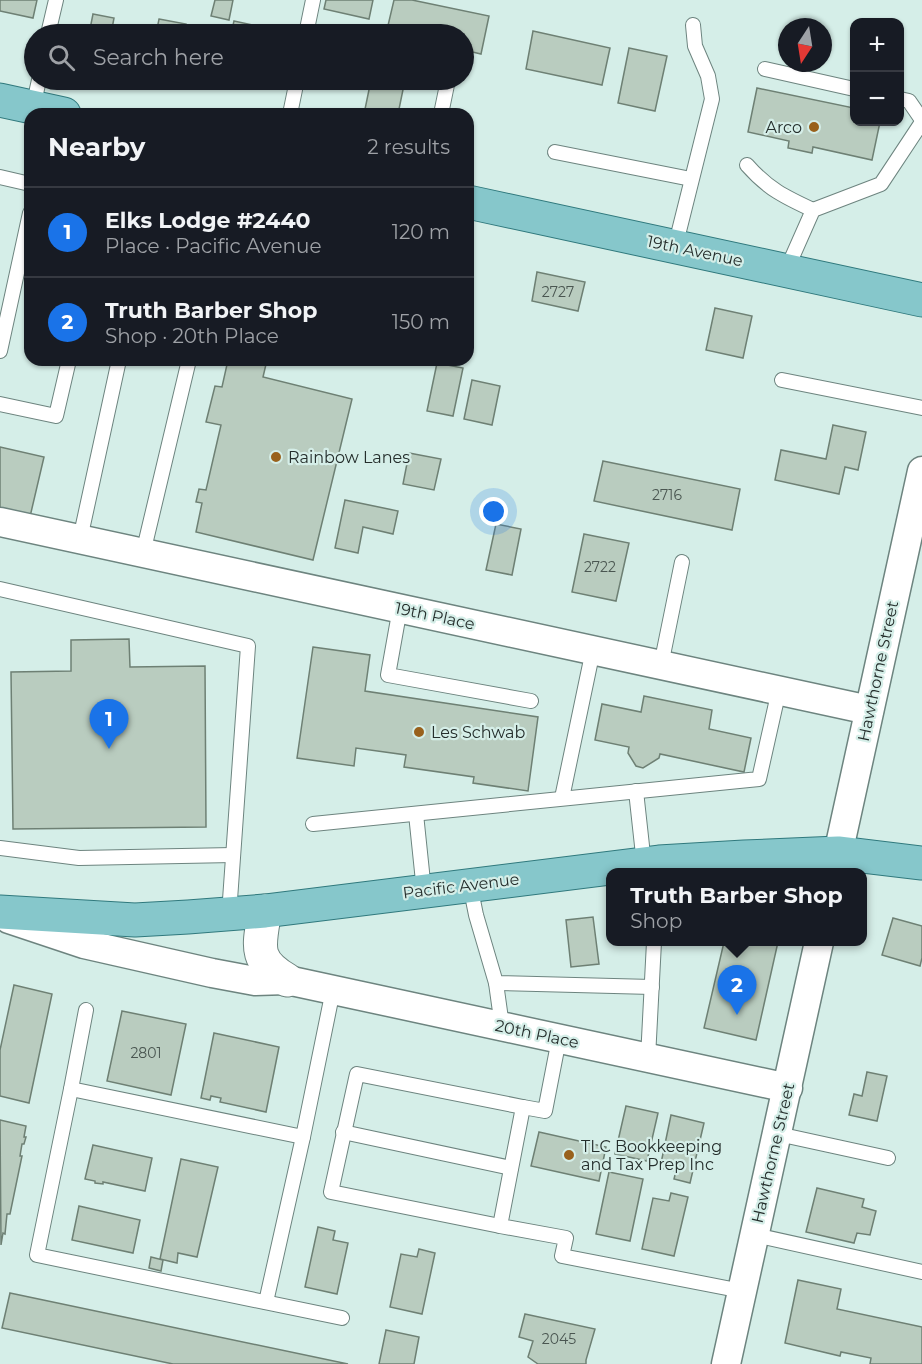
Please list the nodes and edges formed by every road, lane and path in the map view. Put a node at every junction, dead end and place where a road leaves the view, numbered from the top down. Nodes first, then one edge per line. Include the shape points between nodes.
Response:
1 (56, 0) edge
2 (313, 0) edge
3 (50, 24) edge
4 (308, 24) edge
5 (693, 25) dead end
6 (765, 69) dead end
7 (850, 88) edge
8 (295, 90) edge
9 (446, 90) edge
10 (0, 100) edge
11 (904, 100) edge
12 (48, 105) edge
13 (291, 108) edge
14 (442, 108) edge
15 (922, 121) edge
16 (555, 152) dead end
17 (747, 165) dead end
18 (0, 177) edge
19 (692, 179) junction
20 (24, 183) edge
21 (474, 203) edge
22 (813, 210) junction
23 (24, 241) edge
24 (675, 247) junction
25 (786, 271) junction
26 (922, 300) edge
27 (0, 351) edge
28 (68, 366) edge
29 (118, 366) edge
30 (188, 366) edge
31 (782, 381) dead end
32 (0, 404) edge
33 (922, 408) edge
34 (922, 471) edge
35 (0, 522) edge
36 (80, 539) junction
37 (143, 553) junction
38 (682, 562) dead end
39 (0, 590) edge
40 (400, 608) junction
41 (594, 650) junction
42 (661, 665) junction
43 (779, 690) junction
44 (531, 701) dead end
45 (869, 710) junction
46 (636, 790) junction
47 (562, 798) junction
48 (416, 814) junction
49 (313, 824) dead end
50 (0, 848) edge
51 (233, 855) junction
52 (836, 863) edge
53 (922, 863) edge
54 (631, 868) edge
55 (606, 871) edge
56 (470, 885) junction
57 (424, 891) junction
58 (265, 911) junction
59 (229, 914) junction
60 (0, 917) edge
61 (654, 946) edge
62 (818, 946) edge
63 (287, 980) junction
64 (496, 983) junction
65 (652, 987) junction
66 (333, 990) junction
67 (86, 1010) dead end
68 (502, 1026) junction
69 (559, 1039) junction
70 (648, 1058) junction
71 (788, 1088) junction
72 (71, 1089) junction
73 (523, 1107) junction
74 (343, 1132) junction
75 (778, 1134) junction
76 (303, 1137) junction
77 (888, 1158) dead end
78 (511, 1168) junction
79 (500, 1226) junction
80 (755, 1235) junction
81 (922, 1272) edge
82 (742, 1291) junction
83 (266, 1302) junction
84 (342, 1318) dead end
85 (726, 1364) edge

1 - 3 lane
2 - 4 lane
5 - 19 lane via 695,46 708,76 712,99
6 - 7 lane
8 - 13 lane
9 - 14 lane
10 - 12 main road
11 - 15 lane via 909,101
15 - 22 lane via 881,184
16 - 19 lane
17 - 22 lane via 762,183
18 - 20 lane
19 - 24 lane
21 - 24 main road, 19th Avenue
22 - 25 lane
23 - 27 lane
24 - 25 main road, 19th Avenue
25 - 26 main road, 19th Avenue
28 - 32 lane via 56,416
29 - 36 lane
30 - 37 lane
31 - 33 lane
34 - 45 street, Hawthorne Street
35 - 36 street, 19th Place
36 - 37 street, 19th Place
37 - 40 street, 19th Place
38 - 42 lane
39 - 51 lane via 249,646
40 - 41 street, 19th Place
40 - 44 lane via 388,675
41 - 42 street, 19th Place
41 - 47 lane
42 - 43 street, 19th Place
43 - 45 street, 19th Place
43 - 46 lane via 759,779
45 - 52 street, Hawthorne Street
46 - 47 lane
46 - 54 lane
47 - 48 lane
48 - 49 lane
48 - 57 lane
50 - 51 lane via 79,858
51 - 59 lane
52 - 53 main road, Pacific Avenue
52 - 54 main road, Pacific Avenue via 744,857
55 - 56 main road, Pacific Avenue
56 - 57 main road, Pacific Avenue
56 - 64 lane
57 - 58 main road, Pacific Avenue
58 - 59 main road, Pacific Avenue
58 - 63 street, 20th Place via 260,951 271,970
59 - 60 main road, Pacific Avenue via 135,920
60 - 63 street, 20th Place via 84,944 212,973 255,981
61 - 65 lane
62 - 71 street, Hawthorne Street
63 - 66 street, 20th Place
64 - 65 lane
64 - 68 lane
65 - 70 lane
66 - 68 street, 20th Place
66 - 76 lane
67 - 72 lane
68 - 69 street, 20th Place
69 - 70 street, 20th Place
69 - 73 lane via 545,1112
70 - 71 street, 20th Place
71 - 75 street, Hawthorne Street
72 - 76 lane
72 - 83 lane via 37,1255
73 - 74 lane via 357,1074
73 - 78 lane
74 - 78 lane
74 - 79 lane via 331,1192
75 - 77 lane
75 - 80 street, Hawthorne Street
76 - 83 lane
78 - 79 lane
79 - 82 lane via 566,1238 562,1256
80 - 81 lane
80 - 82 street, Hawthorne Street
82 - 85 street, Hawthorne Street
83 - 84 lane

